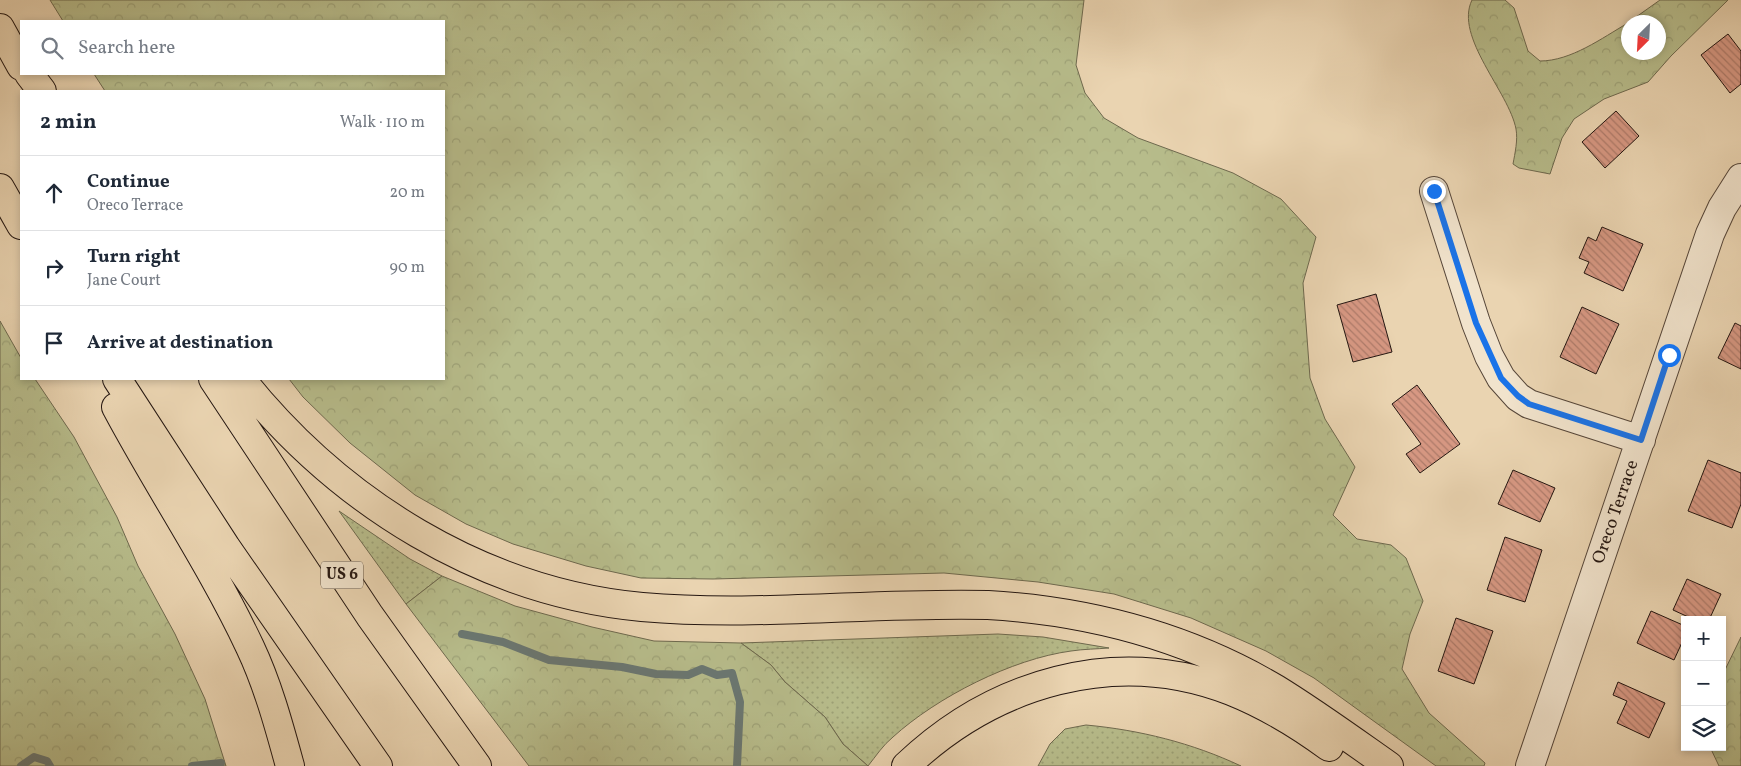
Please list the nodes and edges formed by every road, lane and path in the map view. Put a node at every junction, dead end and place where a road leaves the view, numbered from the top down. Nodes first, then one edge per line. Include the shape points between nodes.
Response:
1 (0, 28) edge
2 (20, 62) edge
3 (27, 75) edge
4 (29, 75) edge
5 (35, 90) edge
6 (41, 90) edge
7 (1741, 178) edge
8 (0, 188) edge
9 (1434, 191) dead end
10 (20, 223) edge
11 (103, 380) edge
12 (118, 380) edge
13 (214, 380) edge
14 (242, 380) edge
15 (1641, 440) junction
16 (290, 766) edge
17 (378, 766) edge
18 (477, 766) edge
19 (906, 766) edge
20 (1356, 766) edge
21 (1389, 766) edge
22 (1530, 766) edge

1 - 2 highway
3 - 5 highway
4 - 6 highway
7 - 15 street, Oreco Terrace via 1710,234
8 - 10 highway
9 - 15 street via 1476,323 1501,378 1529,404
11 - 16 highway via 146,462 215,578 251,649
12 - 17 highway via 231,555
13 - 18 highway, US 6 via 370,616
14 - 21 highway via 302,447 379,511 439,545 502,574 573,595 641,607 711,610 988,604 1090,617 1152,634 1234,668 1303,706
15 - 22 street, Oreco Terrace
19 - 20 highway via 948,730 1005,697 1078,676 1128,671 1175,676 1229,690 1275,712

